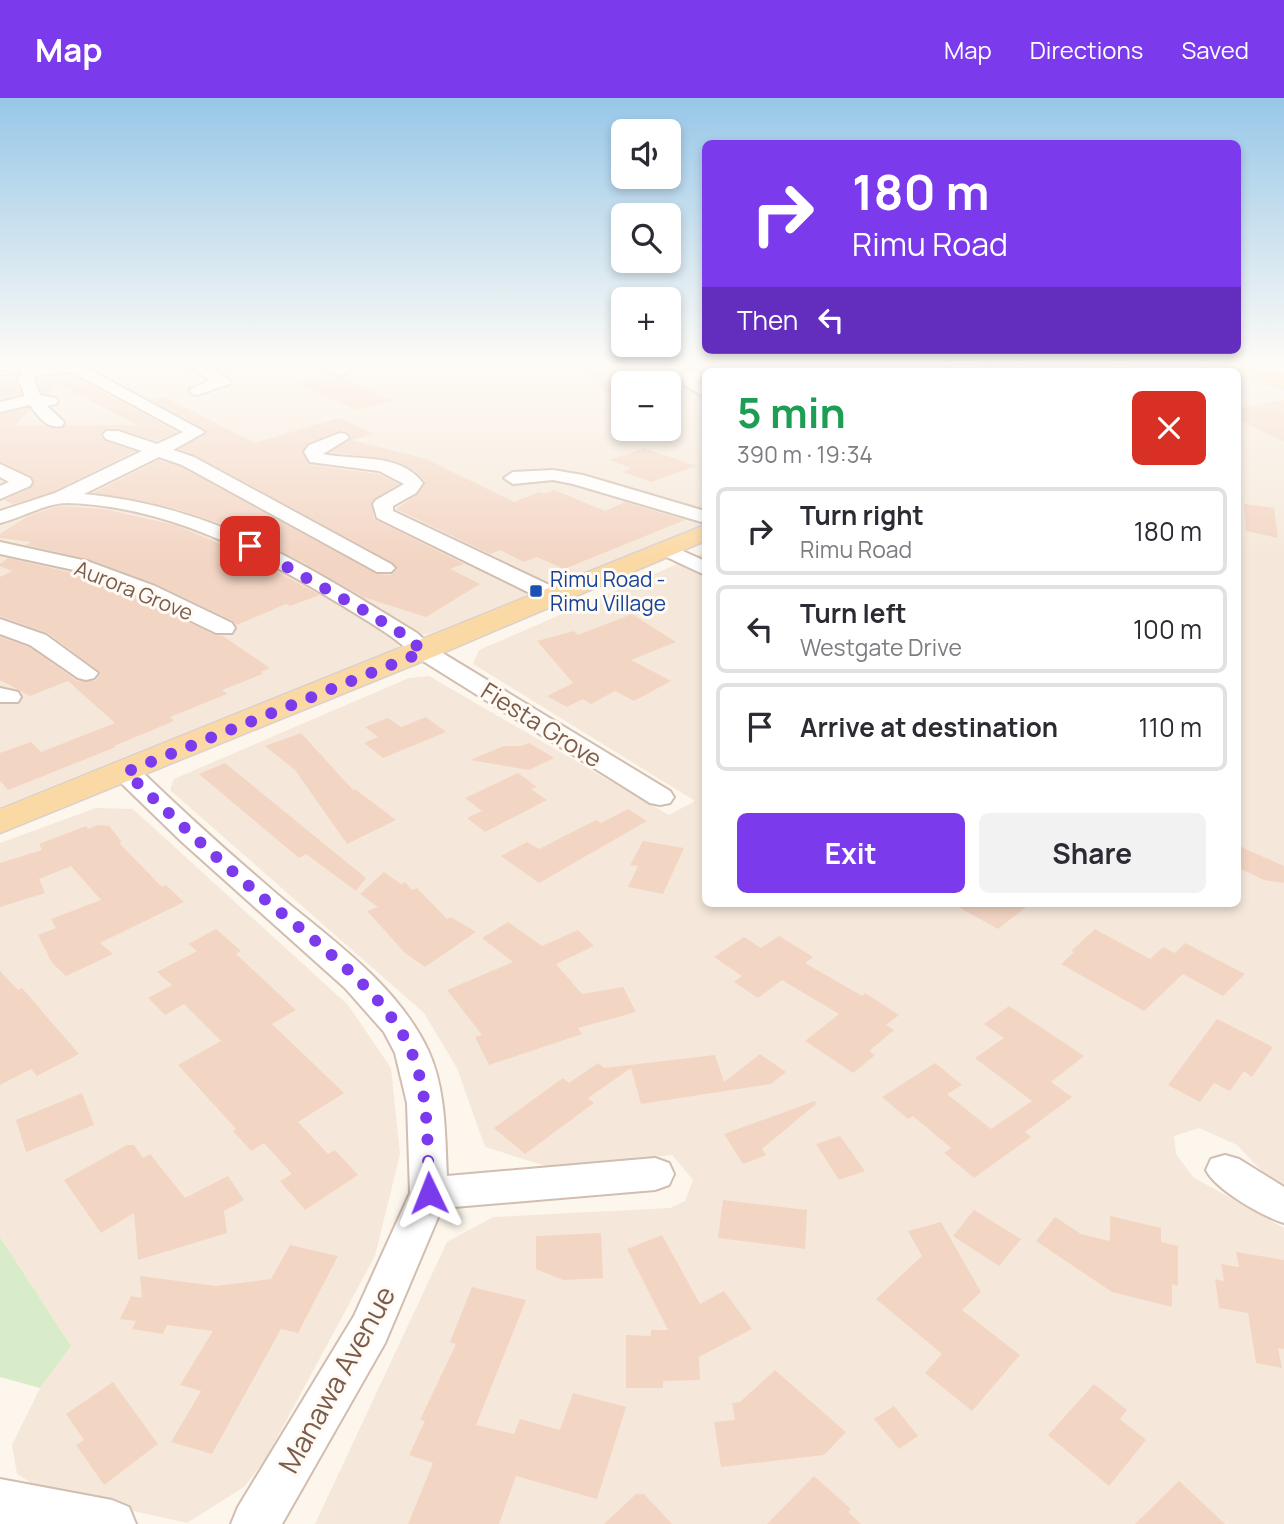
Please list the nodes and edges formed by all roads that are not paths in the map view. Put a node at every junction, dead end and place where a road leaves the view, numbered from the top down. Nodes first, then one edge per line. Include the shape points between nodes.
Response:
1 (190, 429) edge
2 (112, 435) dead end
3 (340, 438) dead end
4 (158, 451) junction
5 (0, 469) edge
6 (513, 478) dead end
7 (0, 493) edge
8 (62, 497) junction
9 (3, 514) edge
10 (702, 516) edge
11 (702, 533) edge
12 (0, 548) edge
13 (348, 548) junction
14 (665, 549) junction
15 (293, 568) junction
16 (384, 568) dead end
17 (702, 568) edge
18 (552, 595) junction
19 (0, 626) edge
20 (224, 628) dead end
21 (423, 652) junction
22 (86, 673) dead end
23 (126, 772) junction
24 (660, 797) dead end
25 (0, 822) edge
26 (1225, 1170) dead end
27 (655, 1174) dead end
28 (429, 1193) junction
29 (1284, 1206) edge
30 (0, 1503) edge
31 (112, 1524) edge
32 (255, 1524) edge

1 - 4 street via 196,432
2 - 4 street
3 - 18 street via 315,449 316,458 375,464 408,476 414,483 383,504 384,514
4 - 8 street
4 - 13 street via 188,461
5 - 7 street via 23,482
6 - 10 street via 553,475 576,479
8 - 9 street
8 - 15 street, Fiesta Grove via 172,514 229,535
11 - 14 main road
12 - 20 street, Aurora Grove via 80,565
13 - 15 street
13 - 16 street
14 - 17 street
14 - 18 main road
15 - 21 street, Fiesta Grove via 409,638
18 - 21 main road
19 - 22 street via 38,640
21 - 23 main road
21 - 24 street, Fiesta Grove
23 - 25 main road
23 - 28 street, Manawa Avenue via 192,836 357,979 398,1025 412,1053 425,1103
26 - 29 street
27 - 28 street
28 - 32 street, Manawa Avenue via 370,1329
30 - 31 street

